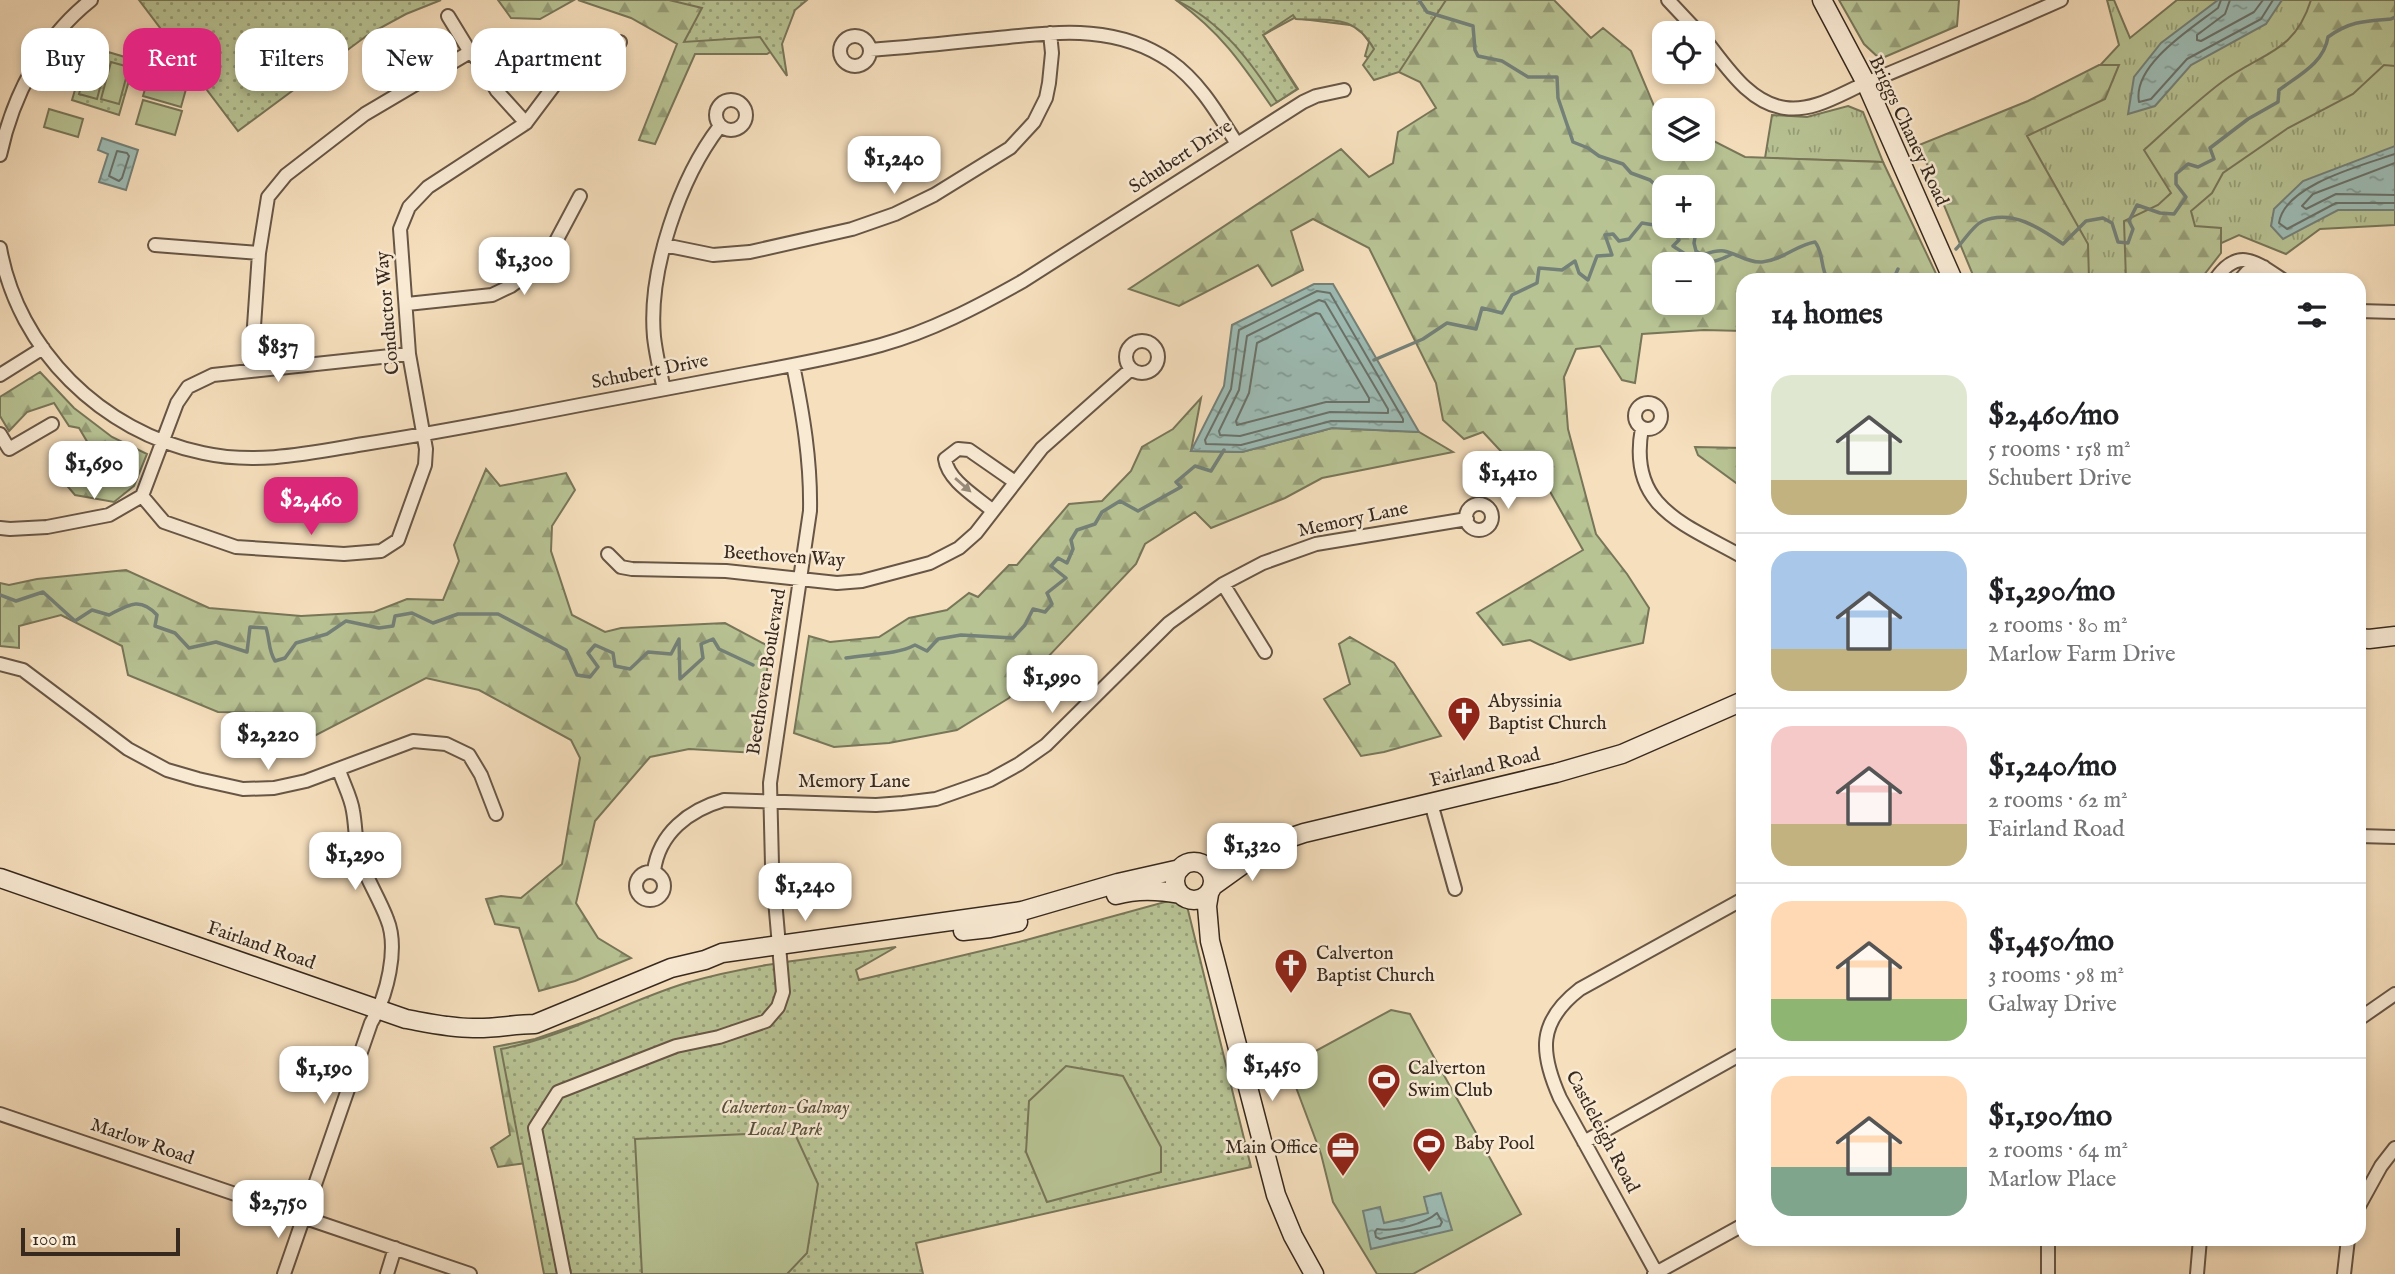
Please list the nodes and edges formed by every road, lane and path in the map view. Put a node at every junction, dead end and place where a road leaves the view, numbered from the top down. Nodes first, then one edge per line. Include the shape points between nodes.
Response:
1 (1668, 0) edge
2 (1822, 0) edge
3 (2061, 0) edge
4 (82, 3) edge
5 (2035, 5) edge
6 (448, 16) dead end
7 (1688, 21) edge
8 (1050, 33) junction
9 (870, 50) dead end
10 (470, 52) junction
11 (1715, 52) edge
12 (1866, 83) junction
13 (1344, 90) dead end
14 (550, 91) edge
15 (526, 122) junction
16 (3, 125) edge
17 (719, 125) dead end
18 (1237, 144) junction
19 (0, 155) edge
20 (579, 196) dead end
21 (155, 245) dead end
22 (664, 245) junction
23 (0, 248) edge
24 (259, 253) junction
25 (2264, 267) junction
26 (1950, 273) edge
27 (2220, 273) edge
28 (2246, 273) edge
29 (2273, 273) edge
30 (407, 304) junction
31 (2366, 311) edge
32 (2395, 312) edge
33 (43, 348) junction
34 (409, 354) junction
35 (793, 365) junction
36 (1131, 369) dead end
37 (251, 370) junction
38 (0, 375) edge
39 (664, 389) junction
40 (52, 424) dead end
41 (1642, 428) dead end
42 (0, 434) edge
43 (422, 435) junction
44 (164, 443) junction
45 (1015, 482) junction
46 (142, 496) junction
47 (993, 511) junction
48 (1467, 519) dead end
49 (0, 528) edge
50 (1736, 553) edge
51 (608, 554) dead end
52 (801, 579) junction
53 (1223, 584) junction
54 (2395, 636) edge
55 (2366, 639) edge
56 (1265, 652) dead end
57 (0, 664) edge
58 (1736, 704) edge
59 (338, 770) junction
60 (769, 801) junction
61 (1431, 803) junction
62 (496, 814) dead end
63 (2366, 836) edge
64 (2395, 837) edge
65 (1270, 845) junction
66 (1206, 866) junction
67 (1180, 869) junction
68 (654, 871) dead end
69 (0, 878) edge
70 (1454, 889) dead end
71 (1211, 890) junction
72 (1185, 897) junction
73 (1736, 903) edge
74 (834, 939) junction
75 (1210, 941) junction
76 (779, 945) junction
77 (2395, 994) edge
78 (379, 1009) junction
79 (2366, 1014) edge
80 (1736, 1057) edge
81 (0, 1114) edge
82 (1584, 1142) junction
83 (2395, 1148) edge
84 (2366, 1193) edge
85 (303, 1217) junction
86 (1736, 1229) edge
87 (2048, 1246) edge
88 (2199, 1246) edge
89 (2347, 1246) edge
90 (395, 1248) junction
91 (284, 1274) edge
92 (387, 1274) edge
93 (470, 1274) edge
94 (564, 1274) edge
95 (1314, 1274) edge
96 (1656, 1274) edge
97 (2048, 1274) edge
98 (2197, 1274) edge
99 (2344, 1274) edge

1 - 7 street
2 - 12 main road, Briggs Chaney Road
3 - 5 street
4 - 16 street via 35,64
5 - 12 street
6 - 10 street
8 - 9 street
8 - 18 street via 1112,36 1170,61 1204,93
8 - 22 street via 1049,83 1034,122 1010,148 934,195 852,229 750,252 713,255
10 - 15 street
10 - 24 street via 365,114 286,175 268,197
11 - 12 street via 1745,89 1785,108 1809,107
12 - 26 main road, Briggs Chaney Road
13 - 18 street, Schubert Drive via 1303,102
14 - 15 street, Conductor Way
15 - 30 street, Conductor Way via 428,187 409,207 400,229
16 - 19 street
17 - 22 street via 691,173
18 - 35 street, Schubert Drive via 974,308 881,345
20 - 30 street via 546,260 510,286 492,295
21 - 24 street
22 - 39 street via 654,336
23 - 33 street, Schubert Drive via 14,297
24 - 37 street
25 - 27 street via 2237,259
25 - 28 street
25 - 29 street
30 - 34 street, Conductor Way
31 - 32 street
33 - 38 street
33 - 44 street, Schubert Drive via 67,380 99,406
34 - 37 street
34 - 43 street, Conductor Way
35 - 39 street, Schubert Drive
35 - 52 street, Beethoven Boulevard via 810,474
36 - 45 street, Beethoven Way via 1042,448
37 - 44 street via 213,374 188,387 177,403
39 - 43 street, Schubert Drive
40 - 42 street via 9,449
41 - 50 street via 1641,470 1655,501 1670,516
43 - 44 street, Schubert Drive via 269,458 204,454
43 - 46 street, Conductor Way via 425,466 403,531 381,551 344,554 236,547 164,522
44 - 46 street
45 - 47 street, Beethoven Way
45 -> 47 street via 969,450 958,449 945,459 953,476
46 - 49 street via 109,515 47,527
47 - 52 street, Beethoven Way via 959,548 929,563 862,581
48 - 53 street, Memory Lane via 1316,544
51 - 52 street, Beethoven Way via 621,567 632,569 726,571
52 - 60 street, Beethoven Boulevard
53 - 56 street
53 - 60 street, Memory Lane via 1169,623 1046,745 990,780 936,799 903,803
54 - 55 main road
57 - 59 street via 23,670 128,749 167,770 243,789 274,788
58 - 61 main road, Fairland Road via 1622,754
59 - 62 street via 413,741 446,744 469,755
59 - 78 street via 353,808 360,859 388,920 393,944
60 - 68 street, Memory Lane via 724,800 688,815 663,842
60 - 76 street, Beethoven Boulevard
61 - 65 main road, Fairland Road
61 - 70 street
63 - 64 street
65 - 66 main road, Fairland Road
65 - 71 main road, Fairland Road
66 - 67 main road via 1192,862
66 - 71 main road via 1212,873
67 - 72 main road via 1175,882
67 - 74 main road, Fairland Road via 1022,911
69 - 78 main road, Fairland Road
71 - 72 main road via 1202,898
71 - 75 main road via 1207,906
72 - 74 main road, Fairland Road via 1162,890 1125,892 990,928 849,943
72 - 75 main road
73 - 82 street, Castleleigh Road via 1580,989 1553,1016 1545,1041 1548,1072
74 - 76 main road, Fairland Road
75 - 95 main road via 1276,1195
76 - 78 main road, Fairland Road via 722,953 707,948 675,956 513,1024 439,1026
76 - 94 street, Beethoven Boulevard via 783,992 766,1021 676,1046 558,1092 535,1128
77 - 79 street
78 - 85 street
80 - 82 street
81 - 85 street, Marlow Road
82 - 96 street, Castleleigh Road
83 - 84 street
85 - 90 street, Marlow Road
85 - 91 street
86 - 96 street
87 - 97 street
88 - 98 street
89 - 99 street
90 - 92 street
90 - 93 street, Marlow Road

